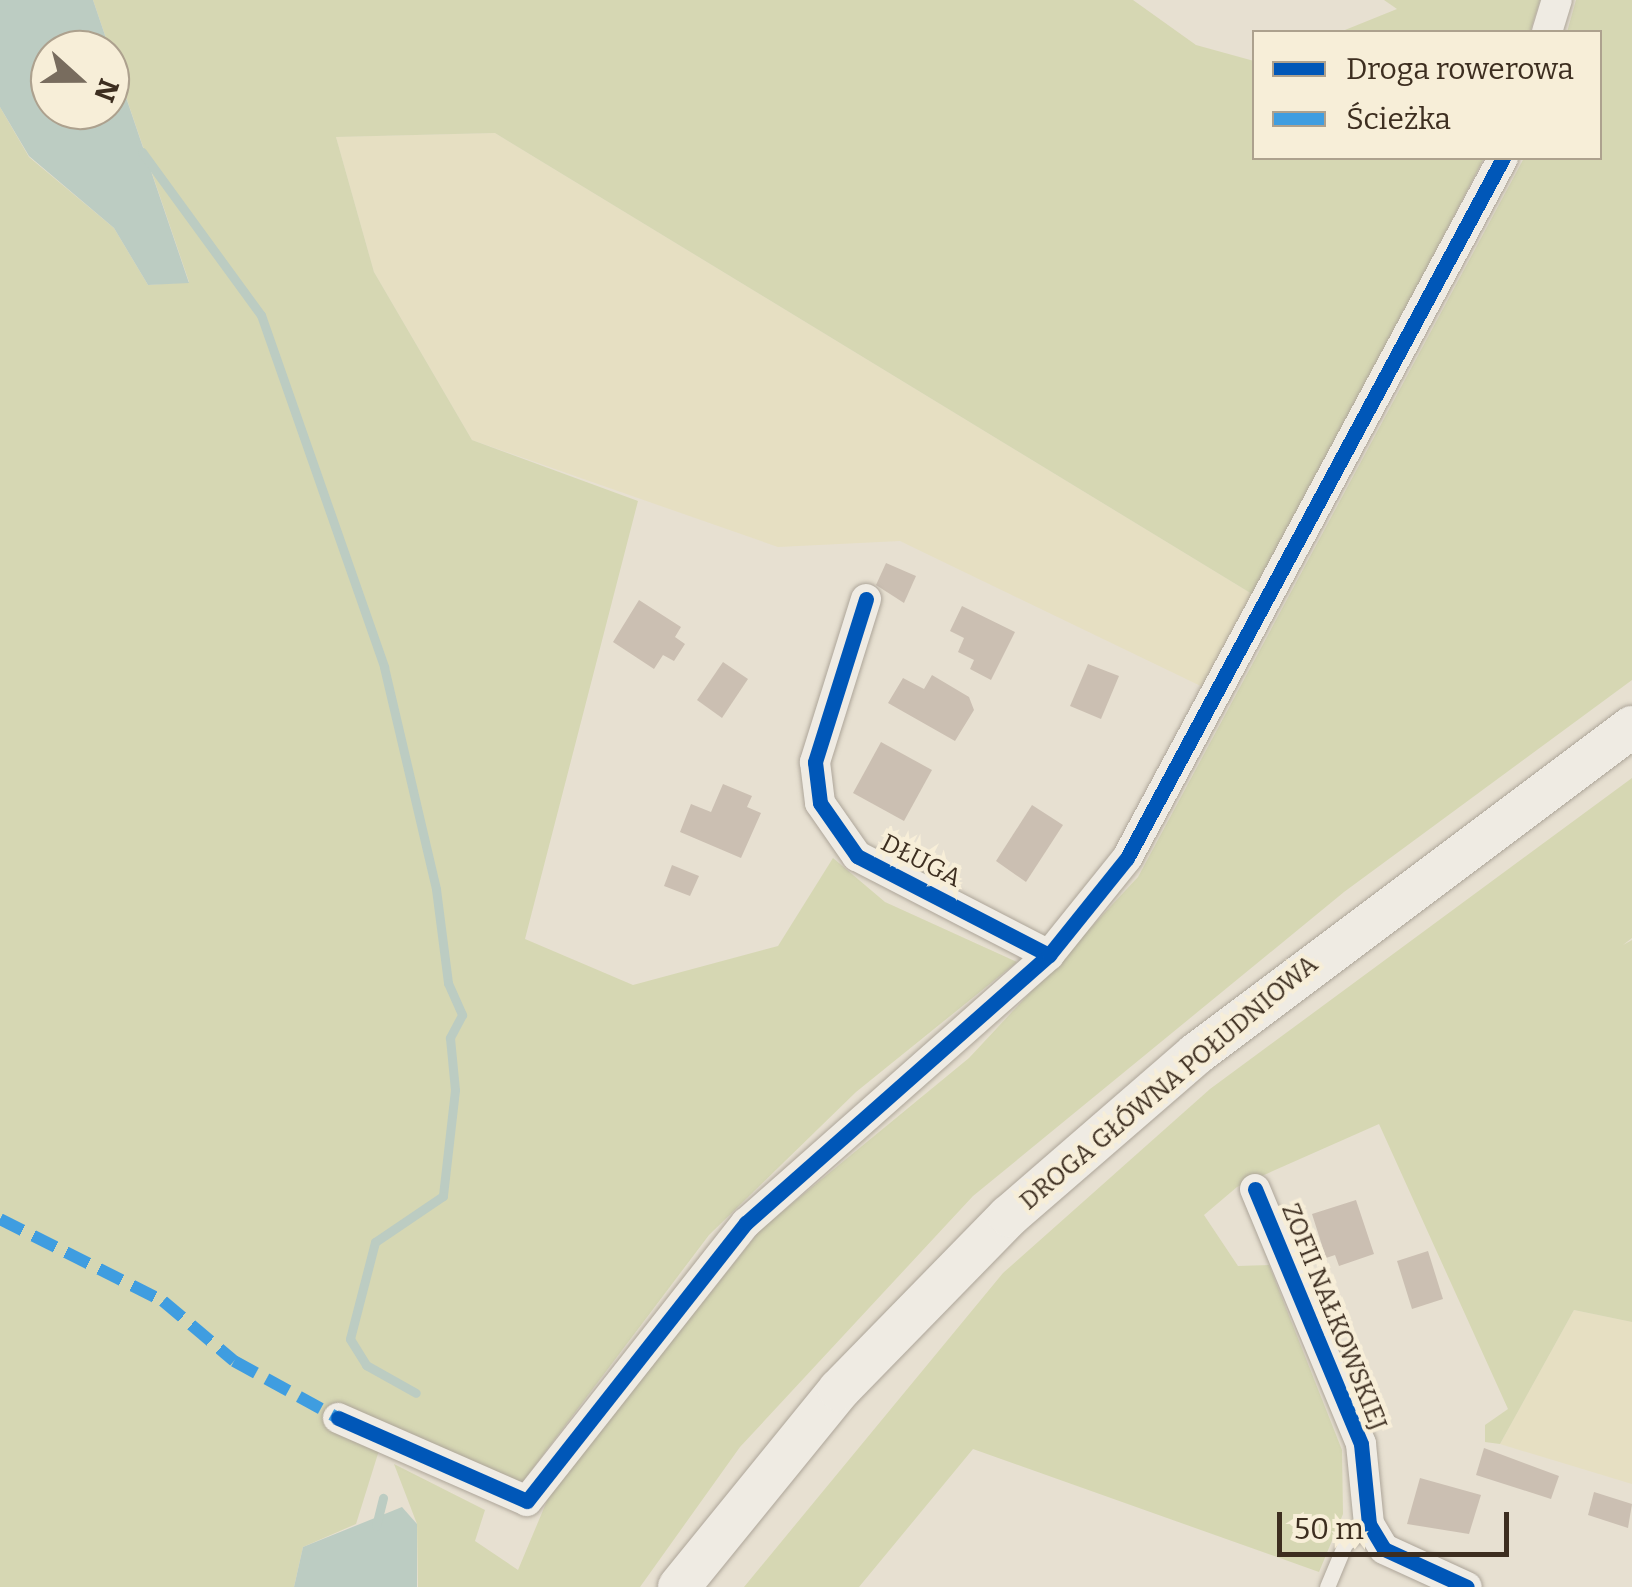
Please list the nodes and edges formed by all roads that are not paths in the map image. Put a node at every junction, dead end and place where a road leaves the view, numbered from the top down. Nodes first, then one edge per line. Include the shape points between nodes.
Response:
1 (1556, 0) edge
2 (1548, 30) edge
3 (1502, 160) edge
4 (866, 599) dead end
5 (1632, 728) edge
6 (1049, 955) junction
7 (1255, 1189) dead end
8 (338, 1418) dead end
9 (1369, 1524) junction
10 (680, 1587) edge
11 (1326, 1587) edge
12 (1467, 1587) edge

1 - 2 street
3 - 6 street via 1127,858
4 - 6 street, DŁUGA via 815,762 820,802 858,856
5 - 10 main road, DROGA GŁÓWNA POŁUDNIOWA via 1211,1042 1034,1193 839,1390
6 - 8 street via 746,1223 527,1500
7 - 9 street, ZOFII NAŁKOWSKIEJ via 1361,1444
9 - 11 lane via 1346,1544
9 - 12 street via 1384,1549

